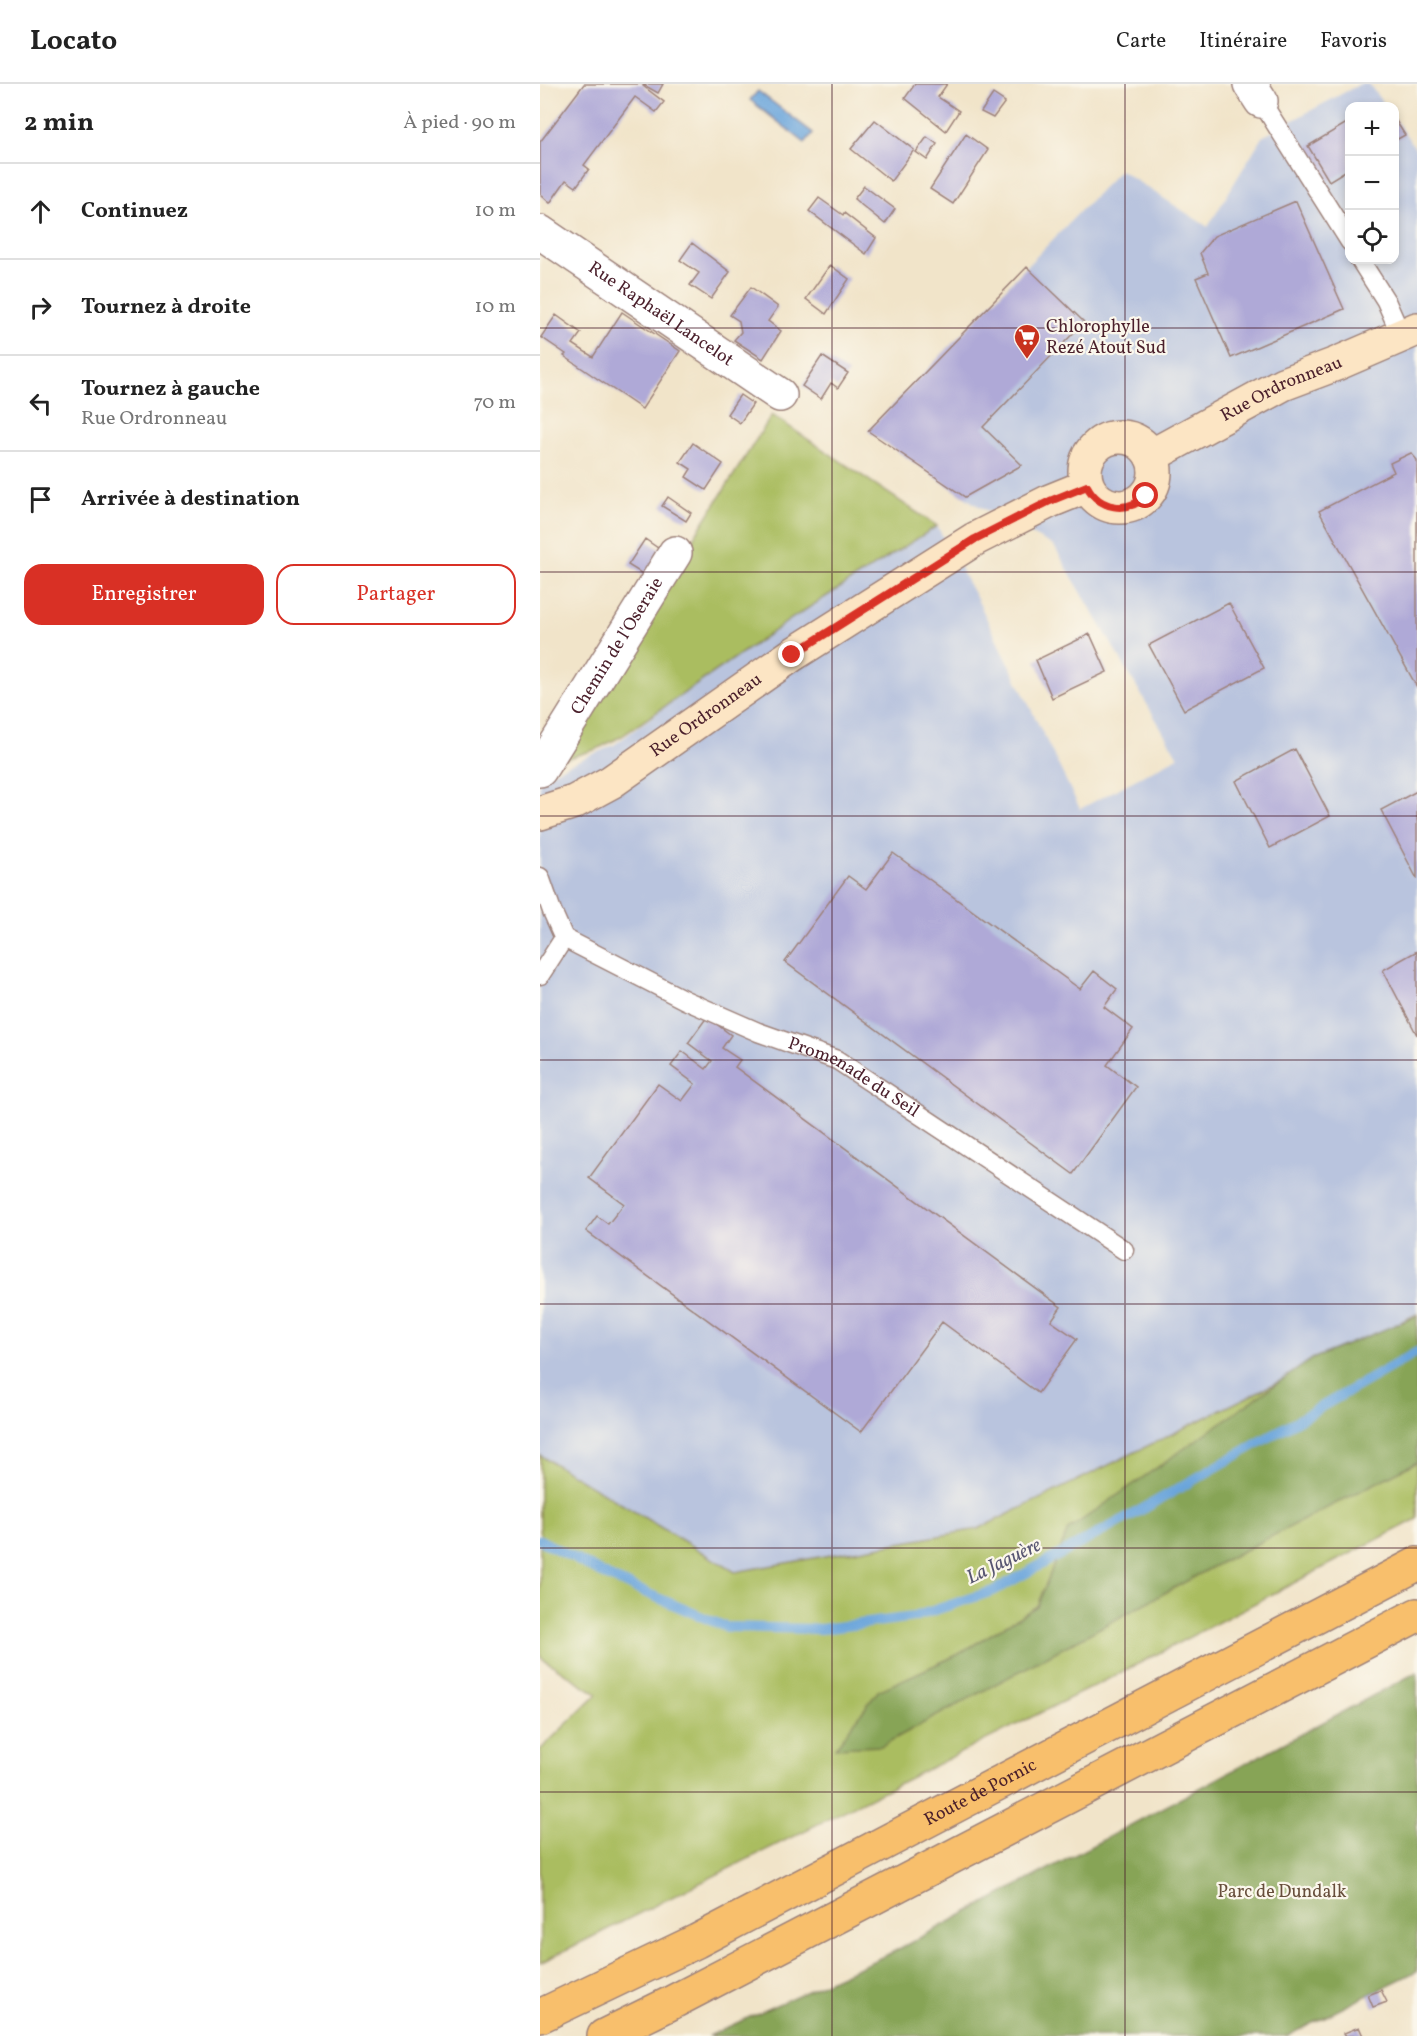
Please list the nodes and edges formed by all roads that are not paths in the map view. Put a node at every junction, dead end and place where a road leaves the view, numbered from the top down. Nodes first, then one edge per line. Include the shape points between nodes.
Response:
1 (1255, 93) edge
2 (540, 232) edge
3 (1345, 234) edge
4 (1363, 264) edge
5 (1409, 332) edge
6 (780, 395) dead end
7 (1151, 456) junction
8 (1087, 486) junction
9 (675, 553) dead end
10 (540, 770) edge
11 (540, 813) edge
12 (540, 877) edge
13 (564, 938) junction
14 (540, 975) edge
15 (1124, 1251) dead end
16 (1417, 1564) edge
17 (1417, 1614) edge
18 (540, 2016) edge
19 (604, 2036) edge

1 - 3 lane
2 - 6 street, Rue Raphaël Lancelot
4 - 5 lane
5 - 7 street, Rue Ordronneau via 1283,384
7 - 8 street via 1139,443 1127,438 1102,442 1086,464
7 - 8 street via 1154,481 1146,496 1135,504 1110,506 1096,499
8 - 11 street, Rue Ordronneau via 975,539 792,655 611,782 574,802
9 - 10 street, Chemin de l'Oseraie
12 - 13 lane
13 - 14 lane
13 - 15 lane, Promenade du Seil via 696,1005 837,1060
16 - 18 main road, Route de Pornic via 698,1941
17 - 19 main road

